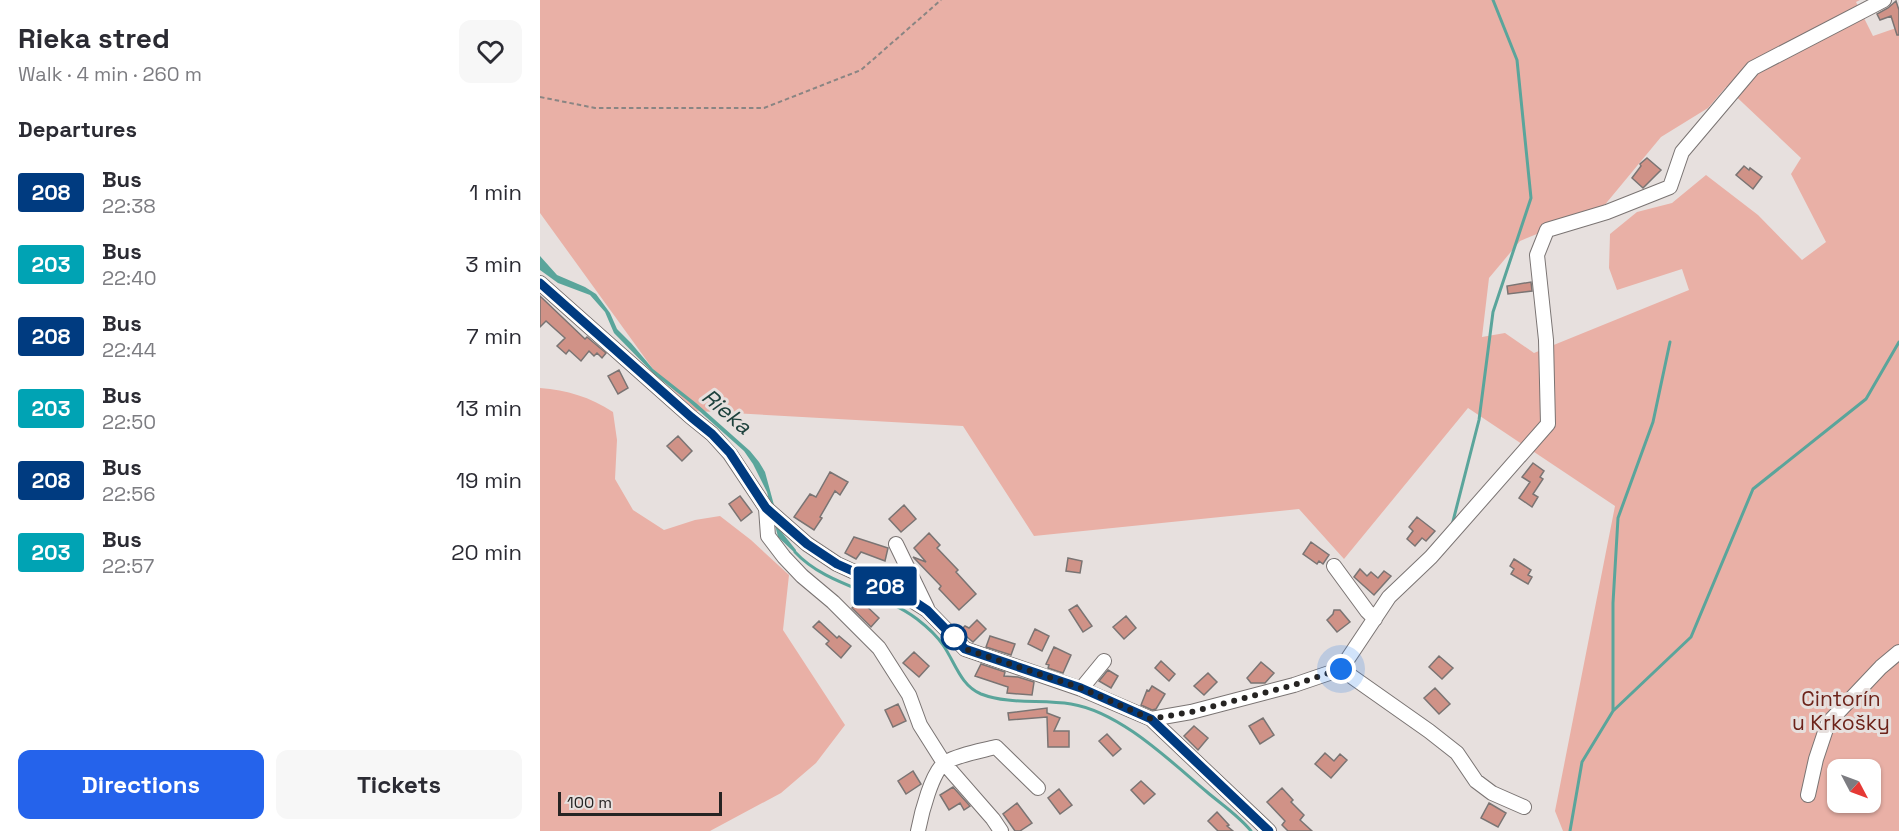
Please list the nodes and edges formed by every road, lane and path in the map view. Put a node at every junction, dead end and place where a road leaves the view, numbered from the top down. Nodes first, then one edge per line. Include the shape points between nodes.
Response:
1 (941, 0) edge
2 (1884, 0) edge
3 (540, 98) edge
4 (540, 283) edge
5 (767, 508) junction
6 (896, 544) dead end
7 (1334, 566) dead end
8 (927, 610) junction
9 (1375, 619) junction
10 (1899, 652) edge
11 (1104, 661) dead end
12 (1341, 669) junction
13 (1081, 688) junction
14 (1151, 719) junction
15 (944, 763) junction
16 (1038, 789) dead end
17 (1808, 795) dead end
18 (1524, 807) dead end
19 (918, 831) edge
20 (1001, 831) edge
21 (1269, 831) edge

1 - 3 path via 861,70 764,108 595,108
2 - 9 street via 1753,68 1682,152 1670,187 1547,230 1537,255 1546,340 1548,424 1431,557 1389,597
4 - 5 street via 712,434 730,453
5 - 8 street via 807,544 837,564 900,592
5 - 15 street via 768,536 784,557 879,648
6 - 8 street
7 - 9 street
8 - 13 street via 965,649
9 - 12 street
10 - 17 street via 1828,723
11 - 13 street
12 - 14 street via 1294,685
12 - 18 street via 1457,753 1476,781
13 - 14 street
14 - 21 street
15 - 16 street via 996,747
15 - 19 street via 932,782
15 - 20 street

